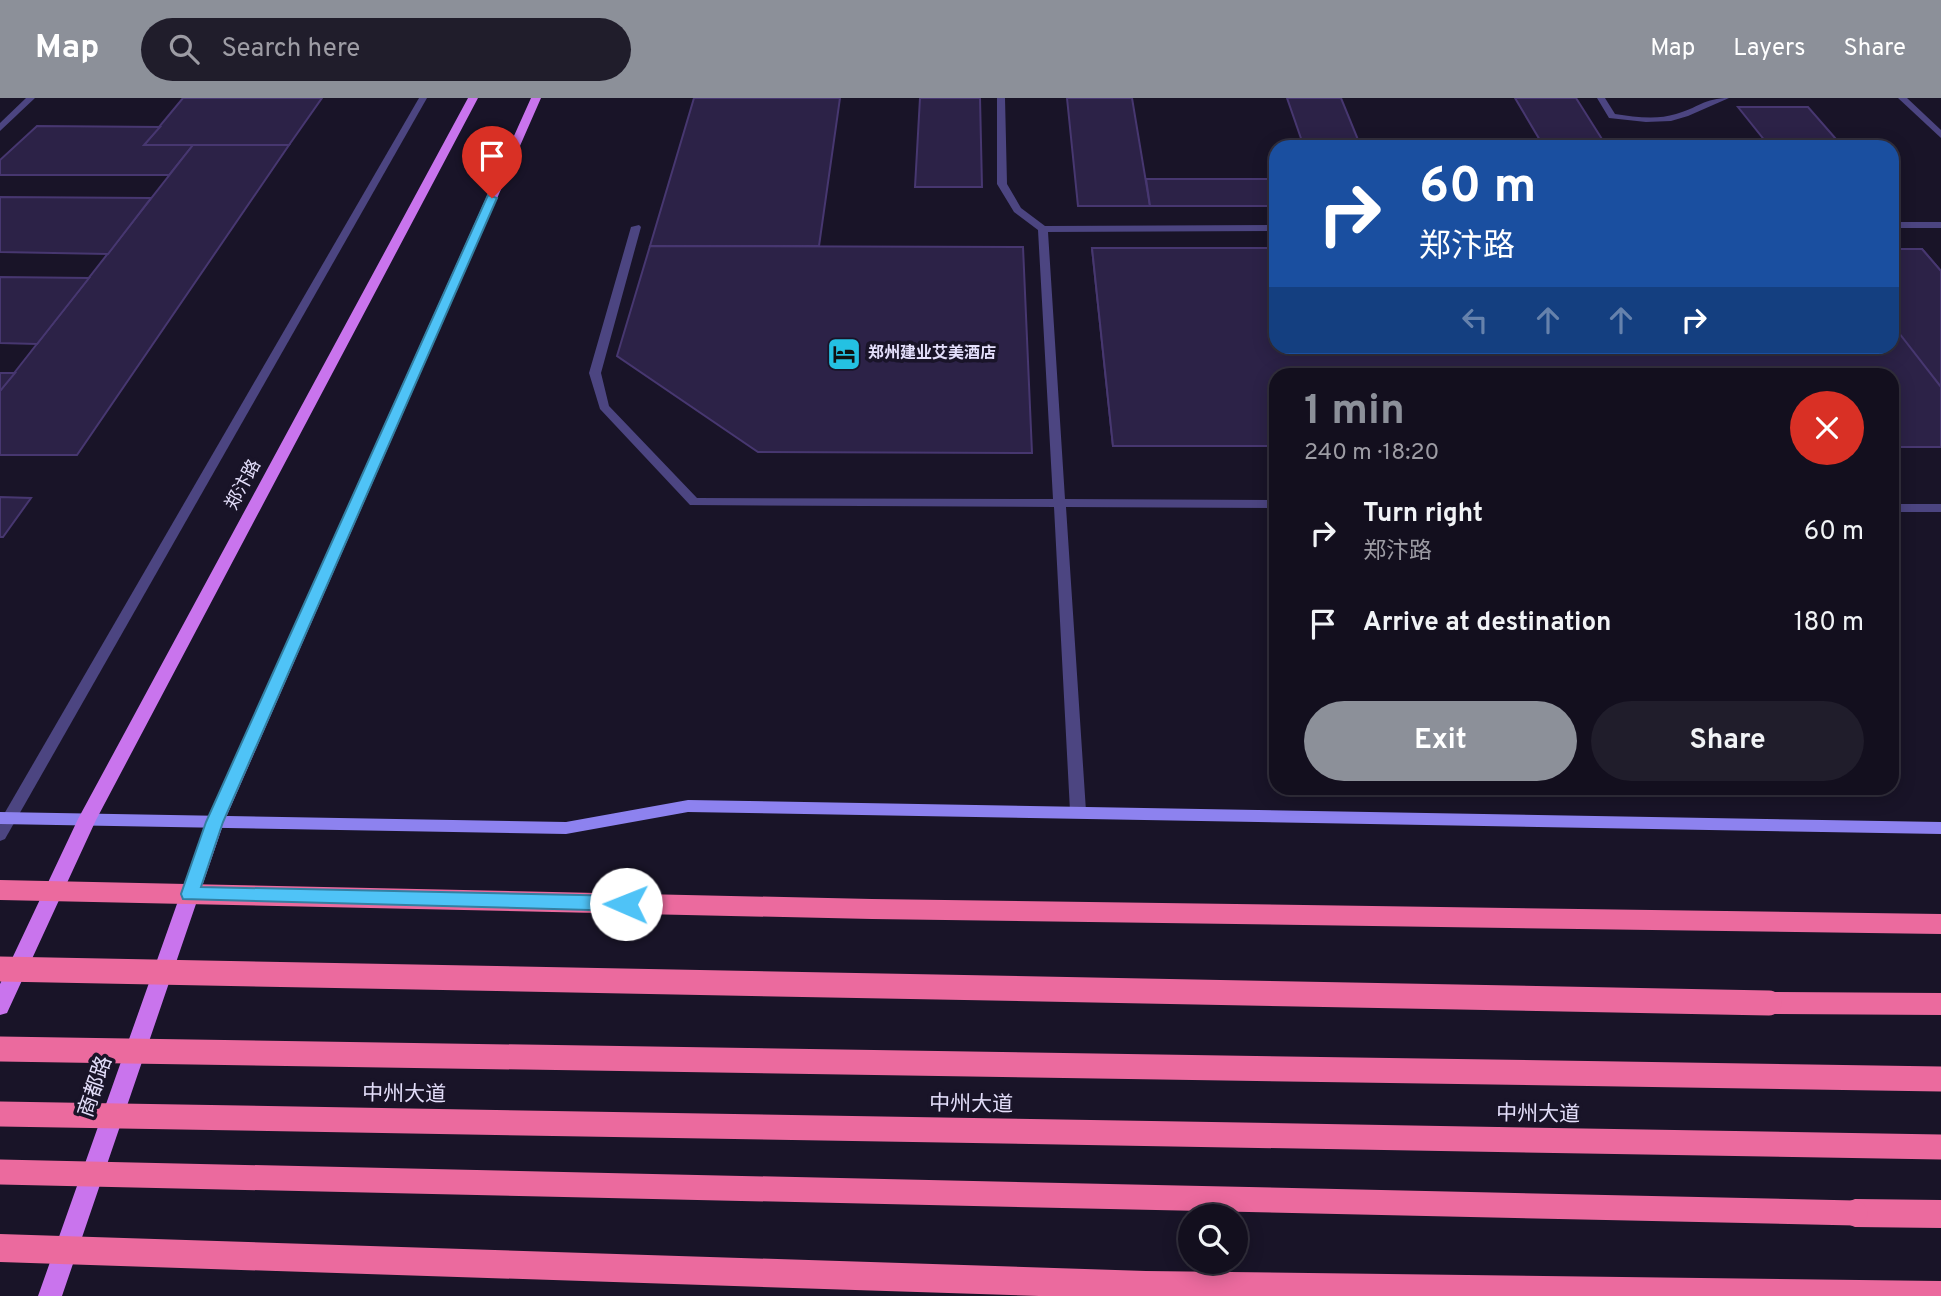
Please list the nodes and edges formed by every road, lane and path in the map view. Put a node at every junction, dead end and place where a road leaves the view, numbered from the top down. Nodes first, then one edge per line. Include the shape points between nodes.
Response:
1 (31, 98) edge
2 (423, 98) edge
3 (473, 98) edge
4 (536, 98) edge
5 (1001, 98) edge
6 (1601, 98) edge
7 (1725, 98) edge
8 (1902, 98) edge
9 (0, 128) edge
10 (1941, 135) edge
11 (1899, 225) edge
12 (1941, 225) edge
13 (636, 227) dead end
14 (1269, 228) edge
15 (1043, 229) junction
16 (1060, 503) junction
17 (1269, 504) edge
18 (1899, 508) edge
19 (1941, 508) edge
20 (1078, 811) junction
21 (5, 818) edge
22 (87, 820) junction
23 (215, 822) junction
24 (1941, 828) edge
25 (0, 835) edge
26 (0, 890) edge
27 (52, 891) junction
28 (190, 894) junction
29 (1941, 924) edge
30 (0, 969) edge
31 (1941, 1004) edge
32 (0, 1006) edge
33 (0, 1049) edge
34 (1941, 1079) edge
35 (0, 1114) edge
36 (1941, 1147) edge
37 (0, 1172) edge
38 (1941, 1214) edge
39 (0, 1248) edge
40 (65, 1249) junction
41 (50, 1296) edge
42 (1941, 1296) edge

1 - 9 street
2 - 21 street
3 - 22 main road, 郑汴路
4 - 23 main road
5 - 15 street via 1002,184 1017,210
6 - 7 street via 1612,116 1632,119 1679,116 1705,101
8 - 10 street
11 - 12 street
13 - 16 street via 595,373 604,407 694,502
14 - 15 street
15 - 16 street
16 - 17 street
16 - 20 street
18 - 19 street
20 - 23 street via 688,806 566,828
20 - 24 street
21 - 22 street
21 - 25 street
22 - 23 street
22 - 27 main road, 郑汴路
23 - 28 main road
26 - 27 highway
27 - 28 highway
27 - 32 main road
28 - 29 highway
28 - 40 main road, 商都路
30 - 31 highway, bridge
33 - 34 highway, 中州大道, bridge
35 - 36 highway, 中州大道, bridge
37 - 38 highway, bridge
39 - 40 highway
40 - 41 main road, 商都路
40 - 42 highway via 1146,1285

